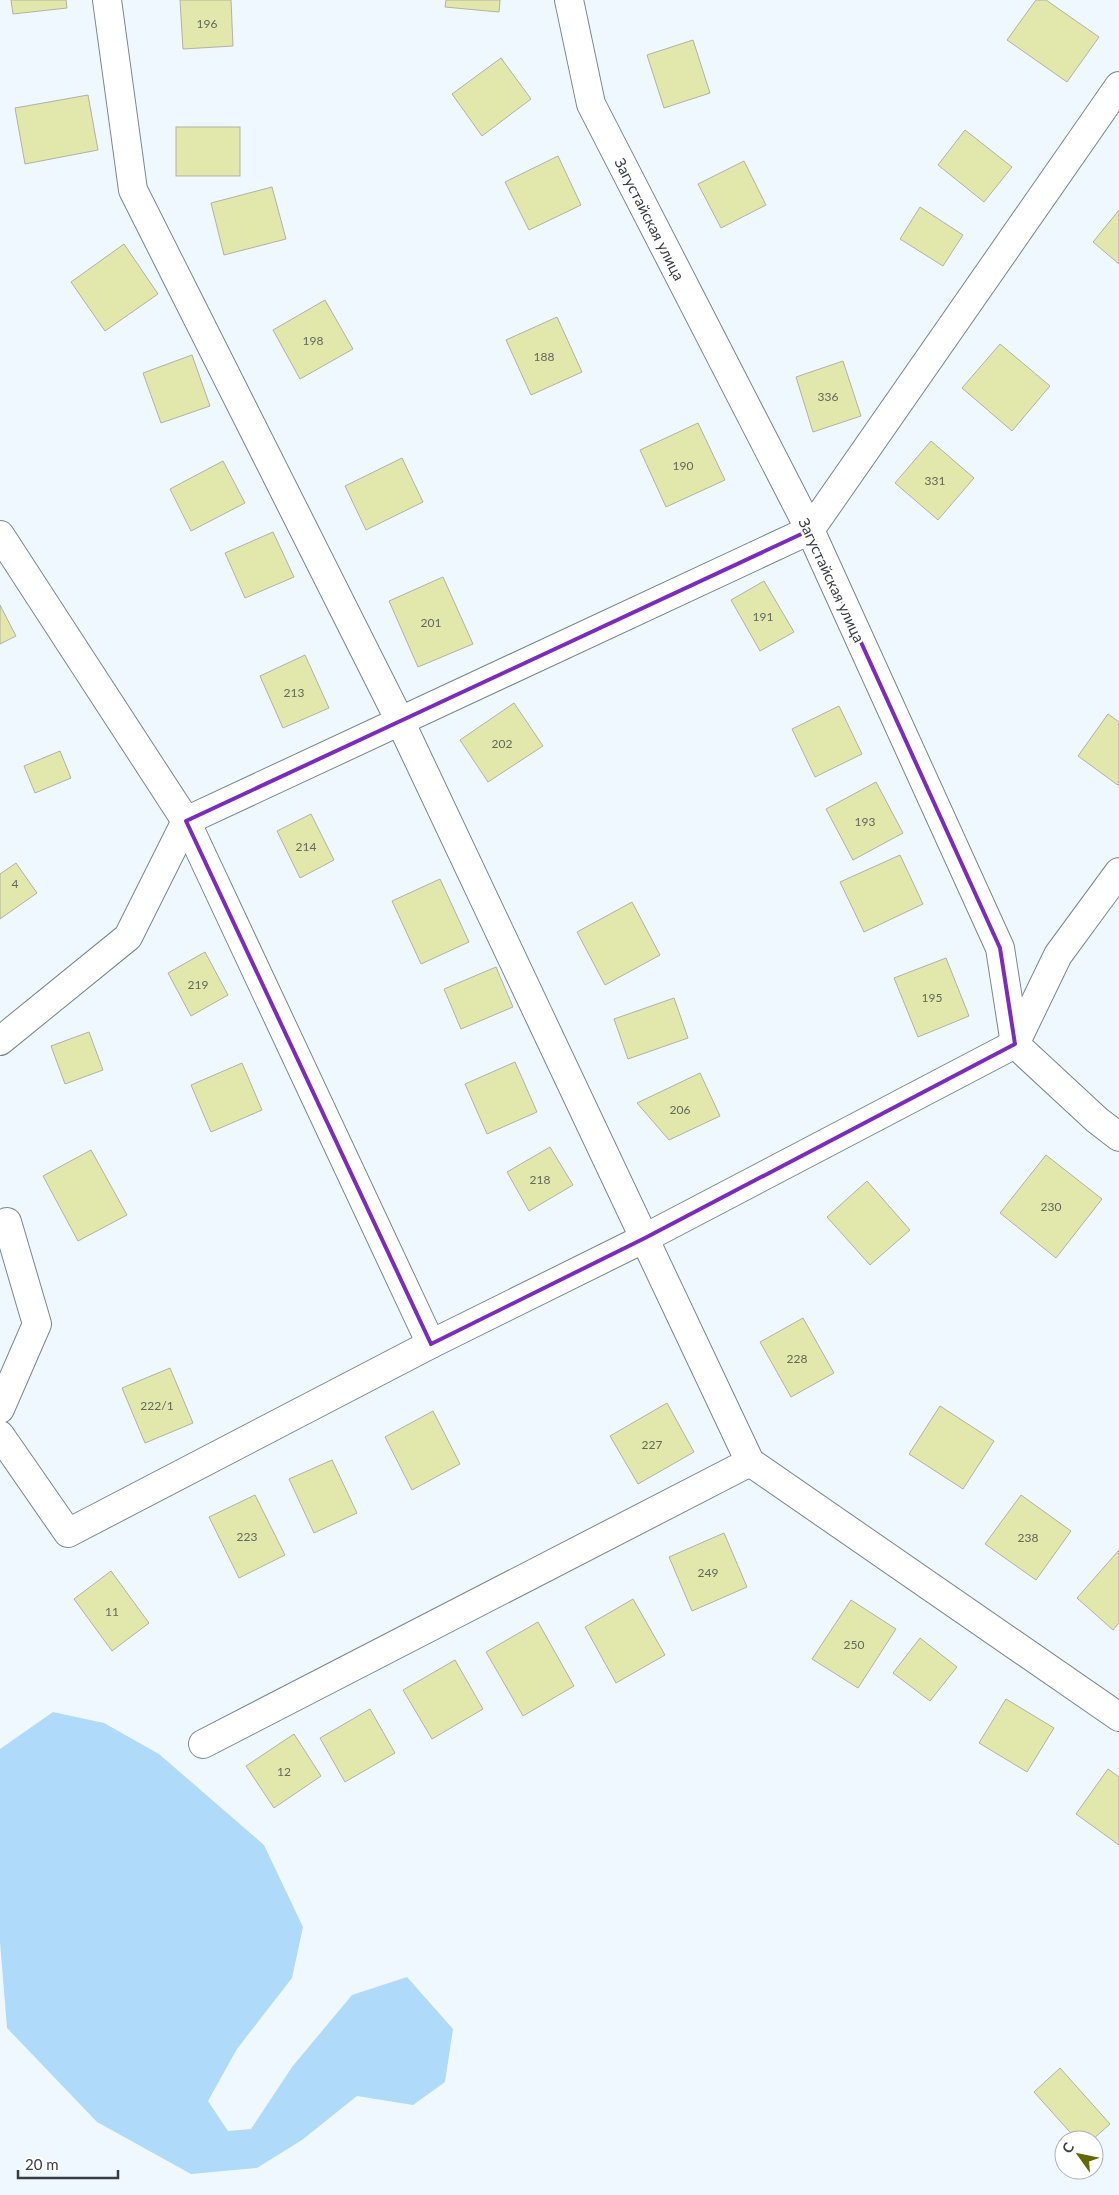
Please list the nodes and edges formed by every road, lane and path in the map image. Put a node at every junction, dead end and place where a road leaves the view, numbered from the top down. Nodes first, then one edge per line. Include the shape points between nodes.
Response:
1 (107, 0) edge
2 (569, 0) edge
3 (1119, 86) edge
4 (810, 530) junction
5 (0, 535) edge
6 (400, 721) junction
7 (186, 821) junction
8 (1119, 872) edge
9 (0, 1041) edge
10 (1016, 1044) junction
11 (1119, 1136) edge
12 (7, 1222) dead end
13 (645, 1238) junction
14 (431, 1344) junction
15 (0, 1410) edge
16 (0, 1435) edge
17 (750, 1462) junction
18 (1119, 1717) edge
19 (203, 1744) dead end

1 - 6 street via 133,190
2 - 4 street, Загустайская улица via 591,104
3 - 4 street
4 - 6 street
4 - 10 street, Загустайская улица via 1000,948
5 - 7 street
6 - 7 street
6 - 13 street
7 - 9 street via 128,937
7 - 14 street
8 - 10 street via 1058,955
10 - 11 street via 1097,1120
10 - 13 street
12 - 15 street via 37,1324
13 - 14 street
13 - 17 street
14 - 16 street via 68,1533
17 - 18 street
17 - 19 street

